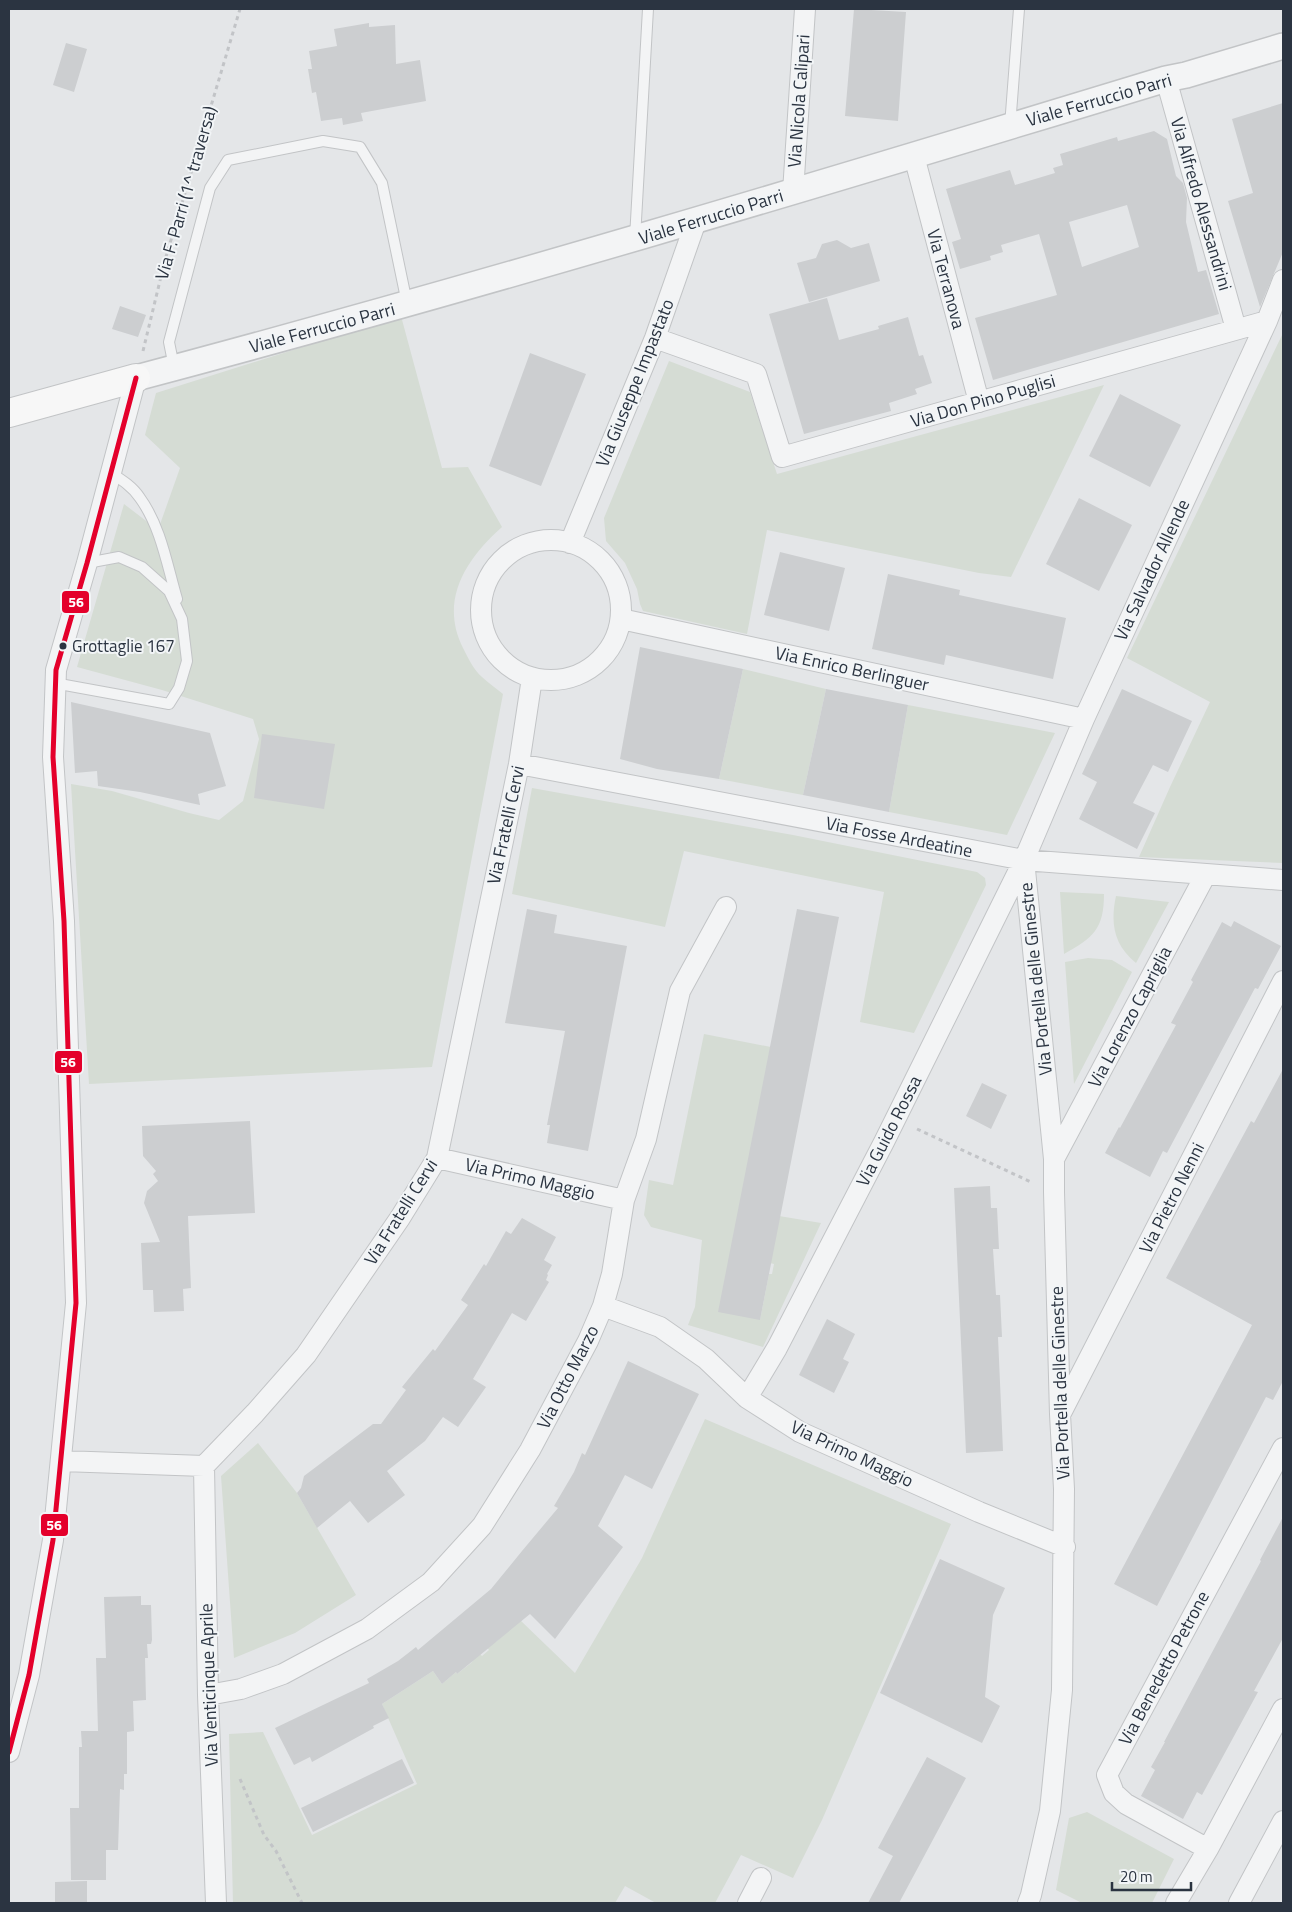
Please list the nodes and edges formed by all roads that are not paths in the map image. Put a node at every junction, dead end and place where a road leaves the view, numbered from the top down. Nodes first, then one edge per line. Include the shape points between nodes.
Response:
1 (648, 9) edge
2 (805, 9) edge
3 (1018, 9) edge
4 (1283, 46) edge
5 (1166, 79) junction
6 (1010, 126) junction
7 (914, 156) junction
8 (793, 192) junction
9 (696, 222) junction
10 (635, 239) junction
11 (1283, 280) edge
12 (1279, 303) edge
13 (407, 305) junction
14 (1267, 321) junction
15 (1236, 329) junction
16 (655, 338) junction
17 (174, 368) junction
18 (136, 378) junction
19 (979, 402) junction
20 (9, 413) edge
21 (111, 473) junction
22 (570, 543) junction
23 (87, 563) junction
24 (182, 619) junction
25 (621, 619) junction
26 (532, 678) junction
27 (54, 683) junction
28 (1084, 719) junction
29 (519, 764) junction
30 (1024, 860) junction
31 (1206, 874) junction
32 (1283, 880) edge
33 (726, 907) dead end
34 (1283, 981) edge
35 (437, 1158) junction
36 (1054, 1160) junction
37 (624, 1200) junction
38 (603, 1306) junction
39 (747, 1398) junction
40 (1060, 1414) junction
41 (1283, 1448) edge
42 (62, 1462) junction
43 (204, 1466) junction
44 (1065, 1546) junction
45 (208, 1695) junction
46 (1283, 1709) edge
47 (9, 1752) edge
48 (1283, 1821) edge
49 (1208, 1850) junction
50 (761, 1878) dead end
51 (1035, 1901) edge
52 (216, 1903) edge
53 (748, 1903) edge
54 (1176, 1903) edge
55 (1239, 1903) edge

1 - 10 lane
2 - 8 street, Via Nicola Calipari
3 - 6 lane
4 - 5 street, Viale Ferruccio Parri
5 - 6 street, Viale Ferruccio Parri
5 - 15 street, Via Alfredo Alessandrini
6 - 7 street, Viale Ferruccio Parri
7 - 8 street, Viale Ferruccio Parri
7 - 19 street, Via Terranova
8 - 9 street, Viale Ferruccio Parri
9 - 10 street, Viale Ferruccio Parri
9 - 16 street, Via Giuseppe Impastato
10 - 13 street, Viale Ferruccio Parri
11 - 12 street, Via Salvador Allende
12 - 14 street, Via Salvador Allende
13 - 17 street, Viale Ferruccio Parri
13 - 17 lane via 382,183 360,147 323,141 228,160 210,188 169,342
14 - 15 street, Via Don Pino Puglisi
14 - 28 street, Via Salvador Allende
15 - 19 street, Via Don Pino Puglisi
16 - 19 street, Via Don Pino Puglisi via 756,374 782,457
16 - 22 street, Via Giuseppe Impastato
17 - 18 street, Viale Ferruccio Parri
18 - 20 main road
18 - 21 street
21 - 23 street
21 - 24 lane via 140,498 158,531
22 - 25 street via 599,559 610,572 621,603
22 - 26 street via 554,540 521,547 495,568 482,599 481,616 492,648 516,671
23 - 24 lane via 119,557 142,567 169,591
23 - 27 street
24 - 27 lane via 188,661 179,688 169,704
25 - 26 street via 608,651 589,669 566,679
25 - 28 street, Via Enrico Berlinguer
26 - 29 street, Via Fratelli Cervi
27 - 42 street via 53,757 64,921 76,1303
28 - 30 street, Via Salvador Allende
29 - 30 street, Via Fosse Ardeatine
29 - 35 street, Via Fratelli Cervi
30 - 31 street, Via Fosse Ardeatine
30 - 36 street, Via Portella delle Ginestre
30 - 39 street, Via Guido Rossa via 896,1119 777,1348
31 - 32 street, Via Fosse Ardeatine
31 - 36 street, Via Lorenzo Capriglia
33 - 37 street, Via Otto Marzo via 680,991 646,1139
34 - 40 street, Via Pietro Nenni
35 - 37 street, Via Primo Maggio
35 - 43 street, Via Fratelli Cervi via 306,1355
36 - 40 street, Via Portella delle Ginestre
37 - 38 street, Via Otto Marzo via 612,1274
38 - 39 street, Via Primo Maggio via 660,1327 706,1359
38 - 45 street, Via Otto Marzo via 588,1342 530,1450 482,1526 431,1582 367,1629 283,1674 242,1689
39 - 44 street, Via Primo Maggio via 800,1432 979,1512
40 - 44 street, Via Portella delle Ginestre
41 - 49 street, Via Benedetto Petrone via 1107,1775 1114,1792 1126,1804
42 - 43 street
42 - 47 street via 53,1540 30,1675
43 - 45 street, Via Venticinque Aprile
44 - 51 street, Via Portella delle Ginestre via 1062,1690 1050,1811
45 - 52 street, Via Venticinque Aprile
46 - 49 street
48 - 55 street
49 - 54 street
50 - 53 street

